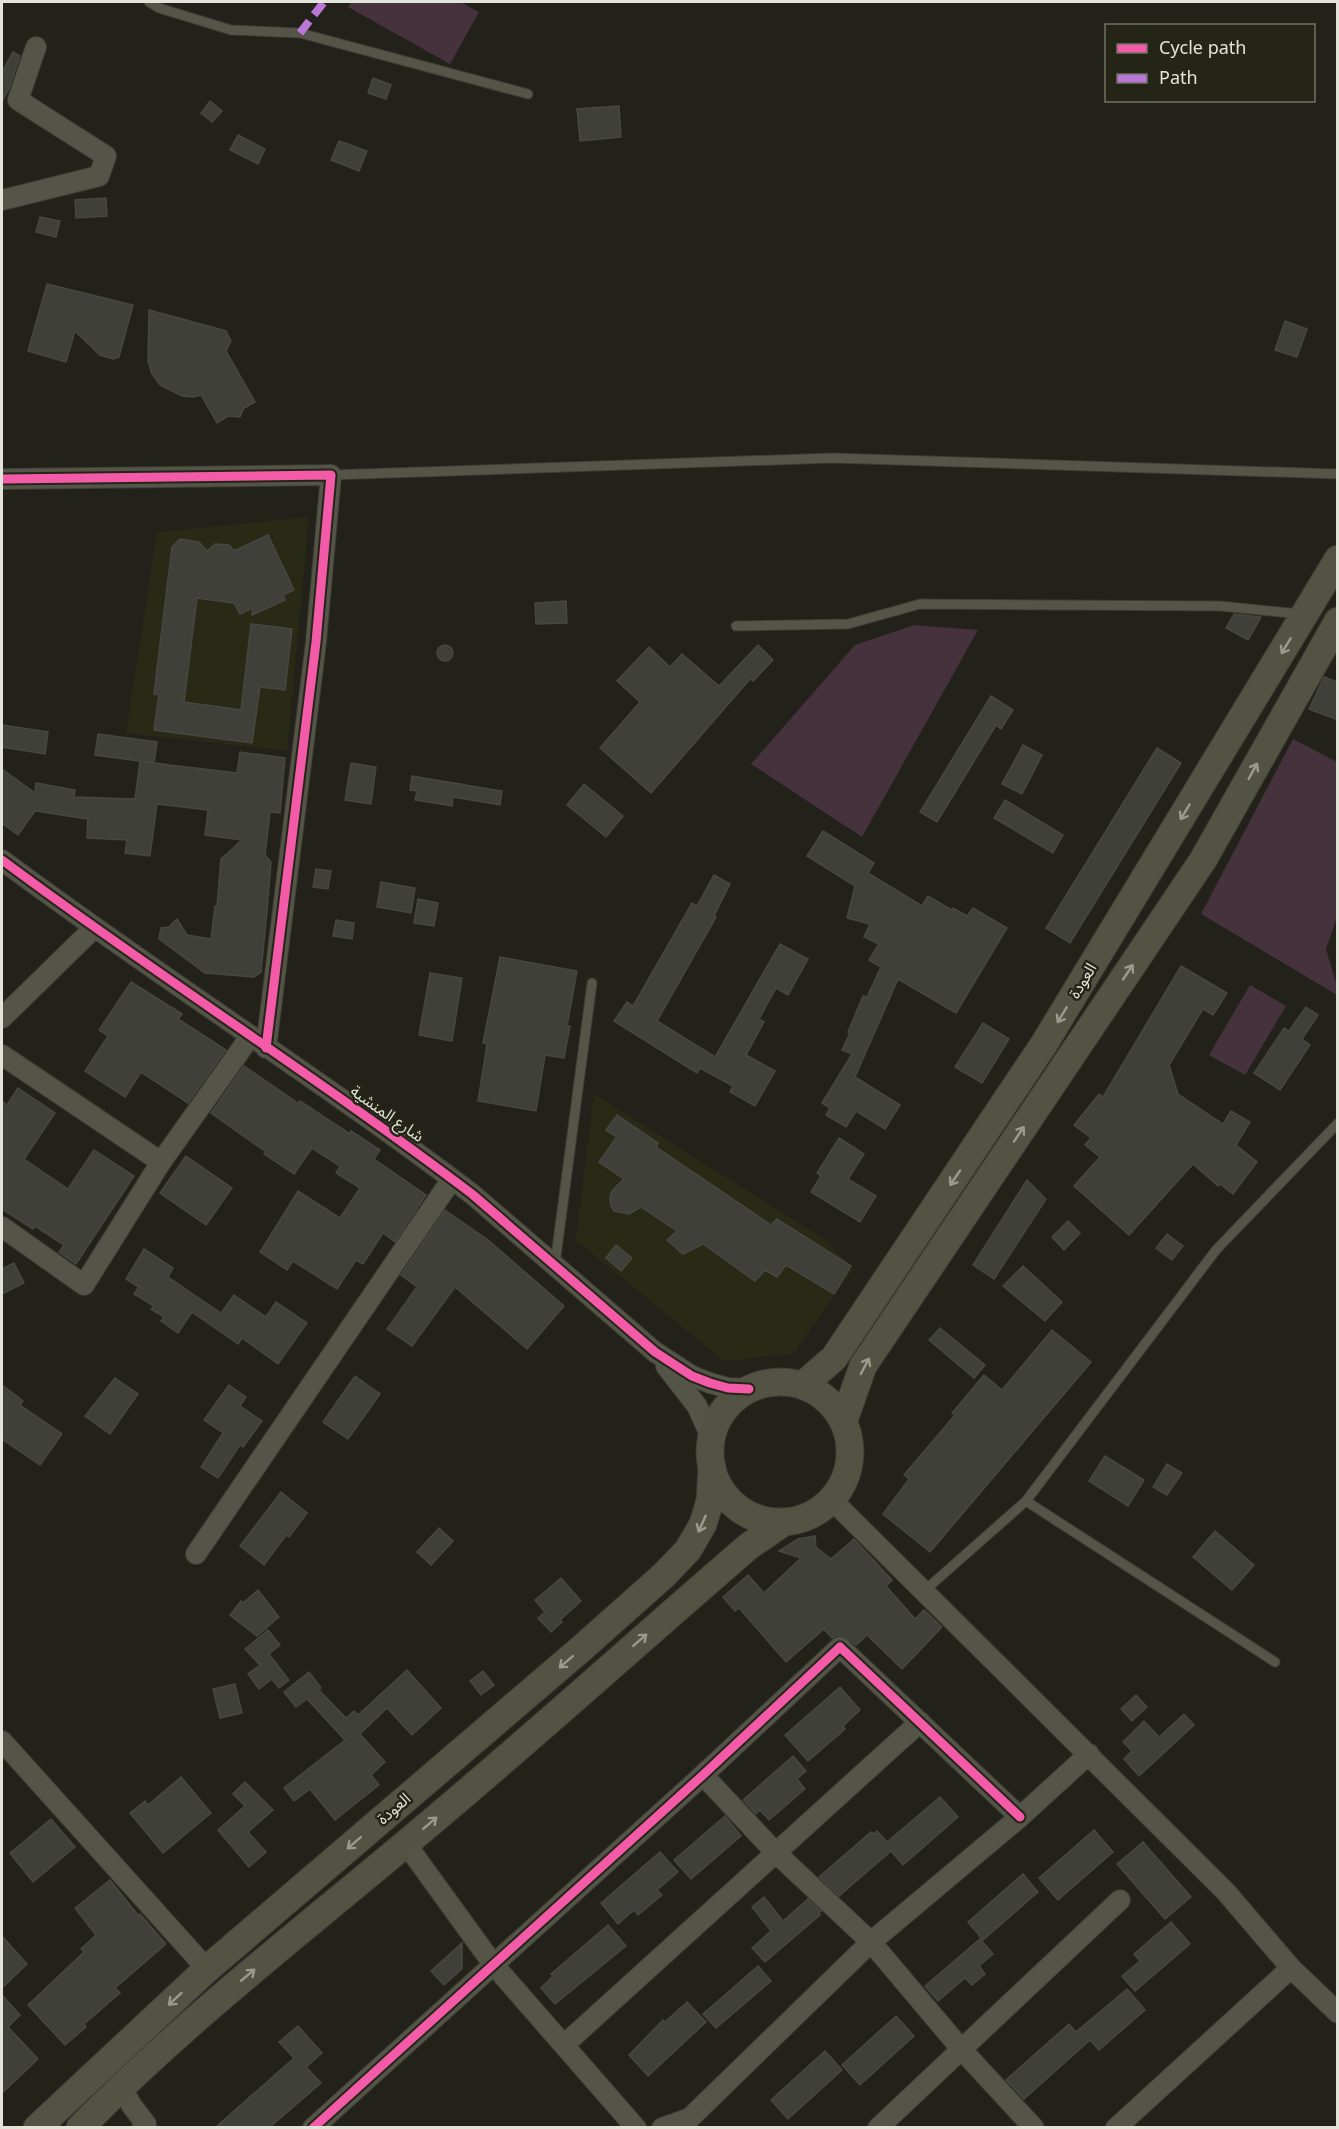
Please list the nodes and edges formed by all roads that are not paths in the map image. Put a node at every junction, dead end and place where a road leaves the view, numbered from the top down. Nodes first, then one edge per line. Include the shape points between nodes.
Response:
1 (149, 2) edge
2 (36, 47) dead end
3 (528, 94) dead end
4 (2, 200) edge
5 (1338, 474) edge
6 (331, 475) junction
7 (2, 479) edge
8 (1338, 559) edge
9 (1305, 615) junction
10 (1338, 621) edge
11 (736, 626) dead end
12 (2, 860) edge
13 (94, 928) junction
14 (592, 982) dead end
15 (2, 1018) edge
16 (258, 1042) junction
17 (2, 1055) edge
18 (1338, 1123) edge
19 (161, 1162) junction
20 (452, 1179) junction
21 (2, 1227) edge
22 (555, 1266) junction
23 (655, 1352) junction
24 (804, 1385) junction
25 (749, 1389) junction
26 (844, 1420) junction
27 (711, 1437) junction
28 (712, 1467) junction
29 (832, 1500) junction
30 (1026, 1501) junction
31 (784, 1522) junction
32 (196, 1554) dead end
33 (923, 1592) junction
34 (1275, 1662) dead end
35 (920, 1722) junction
36 (2, 1741) edge
37 (1089, 1754) junction
38 (703, 1775) junction
39 (1020, 1817) junction
40 (406, 1844) junction
41 (775, 1852) junction
42 (1120, 1899) dead end
43 (871, 1942) junction
44 (494, 1964) junction
45 (1291, 1968) junction
46 (207, 1969) junction
47 (1338, 2013) edge
48 (565, 2044) junction
49 (962, 2050) junction
50 (121, 2086) junction
51 (37, 2127) edge
52 (80, 2127) edge
53 (142, 2127) edge
54 (313, 2127) edge
55 (636, 2127) edge
56 (662, 2127) edge
57 (878, 2127) edge
58 (1034, 2127) edge
59 (1116, 2127) edge

1 - 3 lane via 231,30 300,33
2 - 4 street via 18,100 106,156 99,176
5 - 6 lane via 833,458
6 - 7 street
6 - 16 street via 316,642
8 - 9 main road, العودة
9 - 11 lane via 1220,606 920,604 848,624
9 -> 24 main road, العودة via 1044,1044 834,1358
26 -> 10 main road, العودة via 863,1366 1203,860
12 - 13 street, شارع المنشية
13 - 15 street
13 - 16 street, شارع المنشية
14 - 22 lane
16 - 19 street
16 - 20 street, شارع المنشية
17 - 19 street
18 - 30 lane via 1216,1250
19 - 21 street via 84,1285
20 - 22 street, شارع المنشية
20 - 32 street
22 - 23 street, شارع المنشية
23 - 25 street, شارع المنشية via 692,1376 728,1388
23 - 27 street, شارع المنشية via 690,1396
24 - 25 main road via 776,1381
24 - 26 main road
25 - 27 main road via 724,1410
26 - 29 main road via 851,1444 849,1468
27 - 28 main road
28 - 31 main road via 717,1482 735,1505 762,1519
28 -> 46 main road, العودة via 710,1501 703,1524 688,1550 664,1575
29 - 31 main road via 814,1514
29 - 33 street
30 - 33 lane
30 - 34 lane
40 -> 31 main road, العودة via 749,1546
33 - 37 street
35 - 38 street via 840,1647
35 - 39 street
35 - 41 street
36 - 46 street
37 - 39 street
37 - 45 street via 1226,1892
38 - 41 street
38 - 44 street
39 - 43 street
40 - 44 street
50 -> 40 main road, العودة
41 - 43 street
41 - 48 street
42 - 49 street
43 - 49 street
43 - 56 street via 690,2118
44 - 48 street
44 - 54 street
45 - 47 street
45 - 59 street
46 -> 51 main road, العودة
48 - 55 street
49 - 57 street
49 - 58 street
50 - 52 main road, العودة
50 - 53 street via 146,2124

